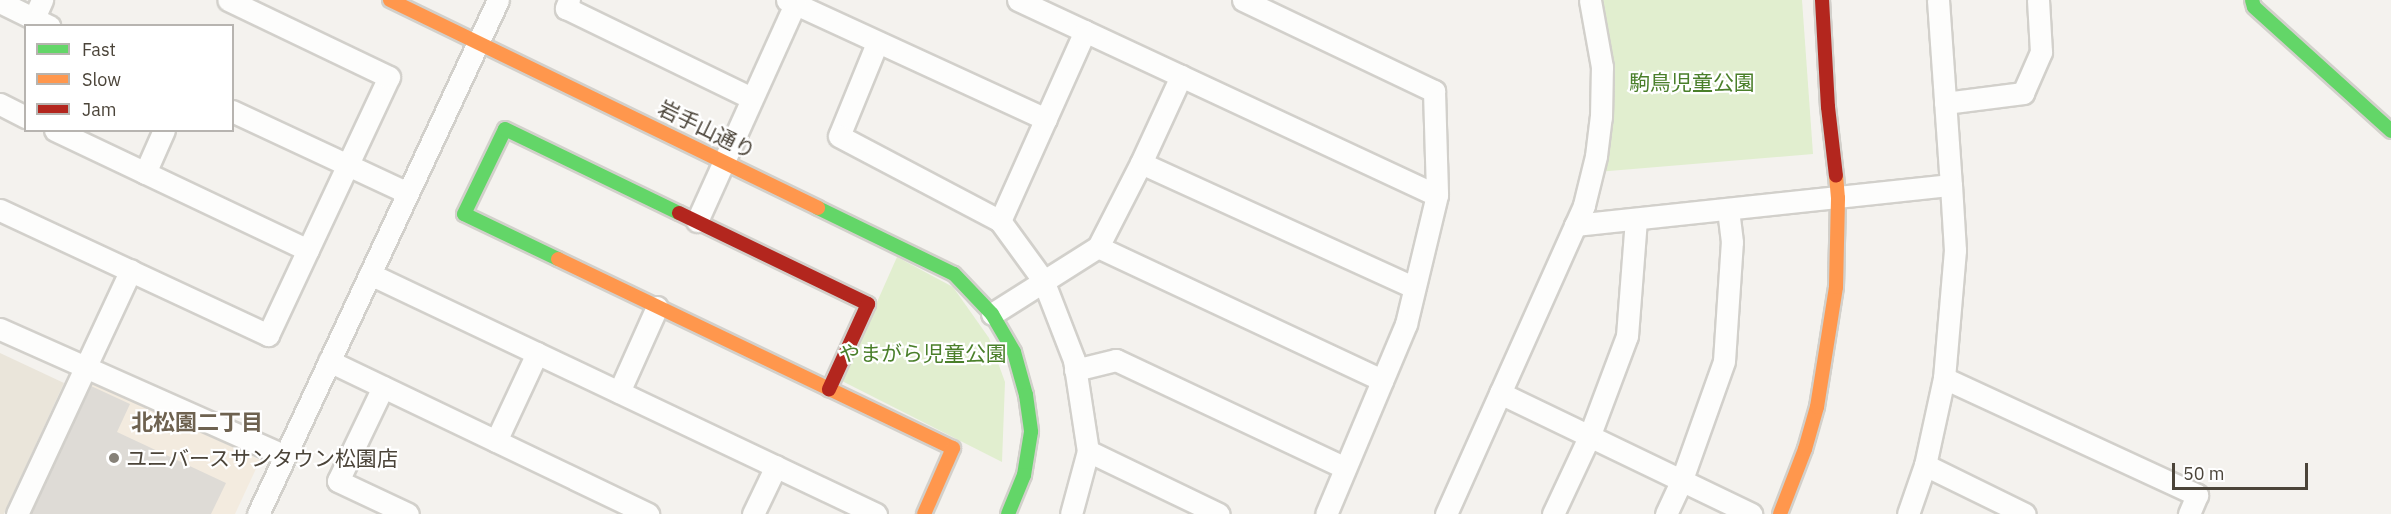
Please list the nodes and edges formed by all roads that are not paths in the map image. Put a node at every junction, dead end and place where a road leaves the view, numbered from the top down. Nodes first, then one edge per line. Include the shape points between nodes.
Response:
1 (390, 0) edge
2 (498, 0) edge
3 (569, 0) edge
4 (1018, 0) edge
5 (1243, 0) edge
6 (1590, 0) edge
7 (1822, 0) edge
8 (1938, 0) edge
9 (2038, 0) edge
10 (2252, 0) edge
11 (236, 2) edge
12 (791, 2) edge
13 (0, 3) edge
14 (42, 15) edge
15 (1085, 31) junction
16 (479, 41) junction
17 (877, 43) junction
18 (1181, 76) junction
19 (751, 98) junction
20 (1945, 103) junction
21 (0, 105) edge
22 (234, 112) edge
23 (24, 116) edge
24 (1046, 119) junction
25 (2388, 123) edge
26 (59, 132) edge
27 (163, 132) edge
28 (724, 160) junction
29 (1142, 163) junction
30 (348, 165) junction
31 (145, 173) junction
32 (1951, 184) junction
33 (408, 193) junction
34 (1437, 195) junction
35 (1838, 198) junction
36 (1728, 209) junction
37 (0, 210) edge
38 (1636, 219) junction
39 (697, 221) junction
40 (1000, 221) junction
41 (1575, 225) junction
42 (1098, 247) junction
43 (308, 250) junction
44 (131, 270) junction
45 (370, 274) junction
46 (1042, 280) junction
47 (1413, 287) junction
48 (657, 307) junction
49 (992, 314) junction
50 (0, 329) edge
51 (537, 353) junction
52 (329, 361) junction
53 (85, 368) junction
54 (1076, 370) junction
55 (1944, 378) junction
56 (1382, 380) junction
57 (383, 387) junction
58 (829, 388) junction
59 (619, 392) junction
60 (1500, 393) junction
61 (1589, 437) junction
62 (496, 441) junction
63 (1088, 451) junction
64 (285, 456) junction
65 (1925, 465) junction
66 (776, 466) junction
67 (1345, 468) junction
68 (1681, 482) junction
69 (17, 514) edge
70 (258, 514) edge
71 (408, 514) edge
72 (648, 514) edge
73 (753, 514) edge
74 (876, 514) edge
75 (924, 514) edge
76 (1008, 514) edge
77 (1071, 514) edge
78 (1219, 514) edge
79 (1326, 514) edge
80 (1446, 514) edge
81 (1553, 514) edge
82 (1666, 514) edge
83 (1751, 514) edge
84 (1780, 514) edge
85 (1908, 514) edge
86 (2025, 514) edge
87 (2189, 514) edge

1 - 16 street, 岩手山通り
2 - 16 street
3 - 19 street via 566,8
4 - 15 street
5 - 34 street via 1434,91
6 - 41 street via 1602,67 1601,117 1592,176
7 - 35 street
8 - 20 street
9 - 20 street via 2041,52 2023,93
10 - 25 street via 2254,7
11 - 30 street via 389,77
12 - 17 street
12 - 19 street
13 - 14 street
15 - 18 street
15 - 24 street
16 - 28 street, 岩手山通り
16 - 33 street
17 - 24 street
17 - 40 street via 839,136
18 - 29 street
18 - 34 street
19 - 28 street
20 - 32 street
21 - 23 street
22 - 30 street
24 - 40 street
26 - 31 street
27 - 31 street
28 - 39 street
28 - 49 street, 岩手山通り via 954,273
29 - 42 street
29 - 47 street
30 - 33 street
30 - 43 street
31 - 43 street
32 - 35 street
32 - 55 street via 1954,250
33 - 45 street
34 - 47 street
35 - 36 street
35 - 84 street via 1836,287 1817,407
36 - 38 street
36 - 68 street via 1732,242 1724,361
37 - 44 street
38 - 41 street
38 - 61 street via 1627,336
39 - 48 street via 505,129 464,214
39 - 58 street via 868,304
40 - 46 street
41 - 60 street
42 - 46 street
42 - 56 street
43 - 44 street via 268,335
44 - 53 street
45 - 51 street
45 - 52 street
46 - 49 street
46 - 54 street
47 - 56 street via 1406,324
48 - 58 street
48 - 59 street
49 - 76 street, 岩手山通り via 1014,352 1031,432 1024,475
50 - 53 street
51 - 59 street
51 - 62 street
52 - 57 street
52 - 64 street
53 - 64 street
53 - 69 street
54 - 63 street
54 - 67 street via 1116,360
55 - 65 street
55 - 87 street via 2197,495
56 - 67 street
57 - 62 street
57 - 71 street via 338,481
58 - 75 street via 953,448
59 - 66 street
60 - 61 street
60 - 80 street
61 - 68 street
61 - 81 street
62 - 72 street
63 - 77 street
63 - 78 street
64 - 70 street
65 - 85 street
65 - 86 street
66 - 73 street
66 - 74 street
67 - 79 street
68 - 82 street
68 - 83 street

